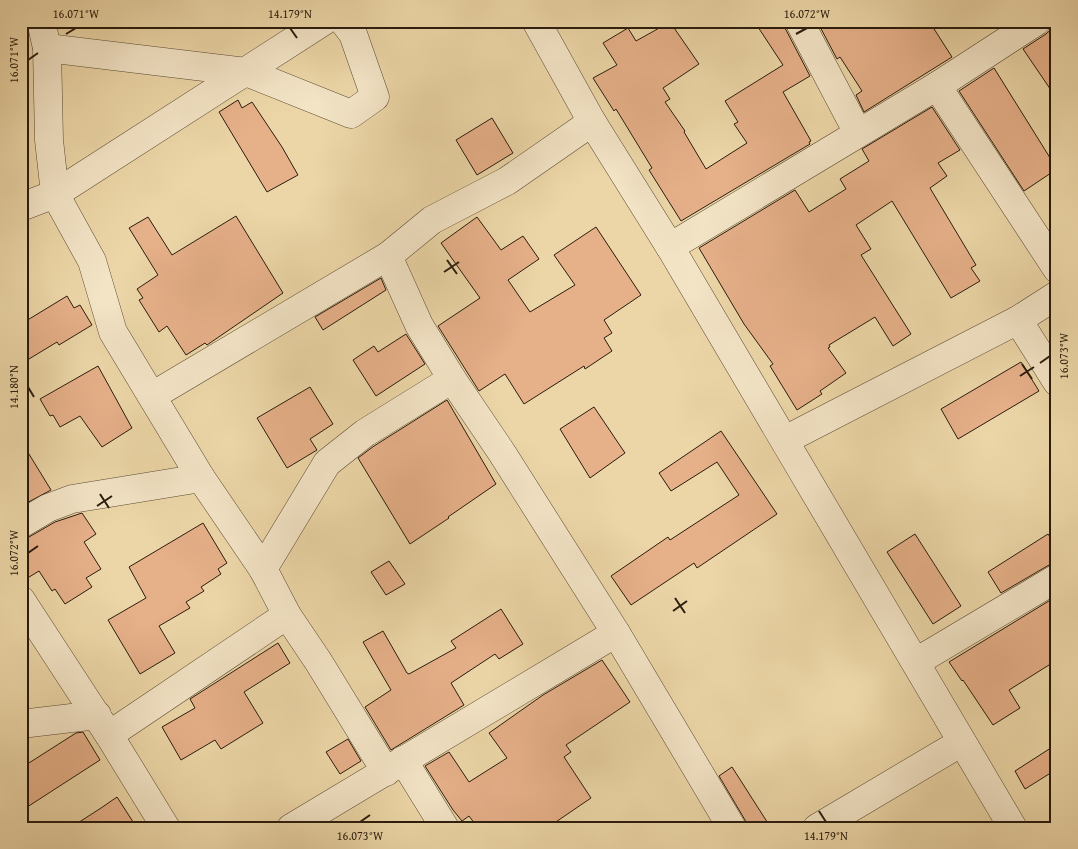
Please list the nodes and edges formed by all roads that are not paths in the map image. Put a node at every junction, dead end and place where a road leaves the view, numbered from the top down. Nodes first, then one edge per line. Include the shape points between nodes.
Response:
1 (41, 21) edge
2 (324, 21) edge
3 (343, 21) edge
4 (536, 21) edge
5 (800, 21) edge
6 (1037, 21) edge
7 (46, 48) junction
8 (246, 72) junction
9 (937, 86) junction
10 (592, 122) junction
11 (858, 133) junction
12 (55, 194) junction
13 (21, 207) edge
14 (670, 247) junction
15 (388, 256) junction
16 (1057, 269) edge
17 (1057, 295) edge
18 (1018, 320) junction
19 (452, 379) junction
20 (1057, 382) edge
21 (152, 396) junction
22 (785, 440) junction
23 (201, 478) junction
24 (21, 524) edge
25 (263, 569) junction
26 (1057, 578) edge
27 (21, 600) edge
28 (287, 615) junction
29 (616, 633) junction
30 (916, 662) junction
31 (21, 724) edge
32 (103, 725) junction
33 (962, 742) junction
34 (395, 766) junction
35 (166, 828) edge
36 (291, 828) edge
37 (445, 828) edge
38 (732, 828) edge
39 (817, 828) edge
40 (1013, 828) edge

1 - 7 street
2 - 8 street
3 - 8 street via 353,34 375,97 351,114
4 - 10 street
5 - 11 street
6 - 9 street
7 - 8 street
7 - 12 street via 49,140
8 - 12 street
9 - 11 street
9 - 16 street
10 - 14 street
10 - 15 street via 507,181 432,220
11 - 14 street
12 - 13 street
12 - 21 street via 92,261 113,332
14 - 22 street
15 - 19 street via 419,325
15 - 21 street
17 - 18 street
18 - 20 street
18 - 22 street
19 - 25 street via 365,433 327,463
19 - 29 street
21 - 23 street
22 - 30 street
23 - 24 street via 72,499
23 - 25 street
25 - 28 street
26 - 30 street
27 - 32 street
28 - 32 street
28 - 34 street
29 - 34 street
29 - 38 street
30 - 33 street
31 - 32 street
32 - 35 street
33 - 39 street
33 - 40 street
34 - 36 street
34 - 37 street

